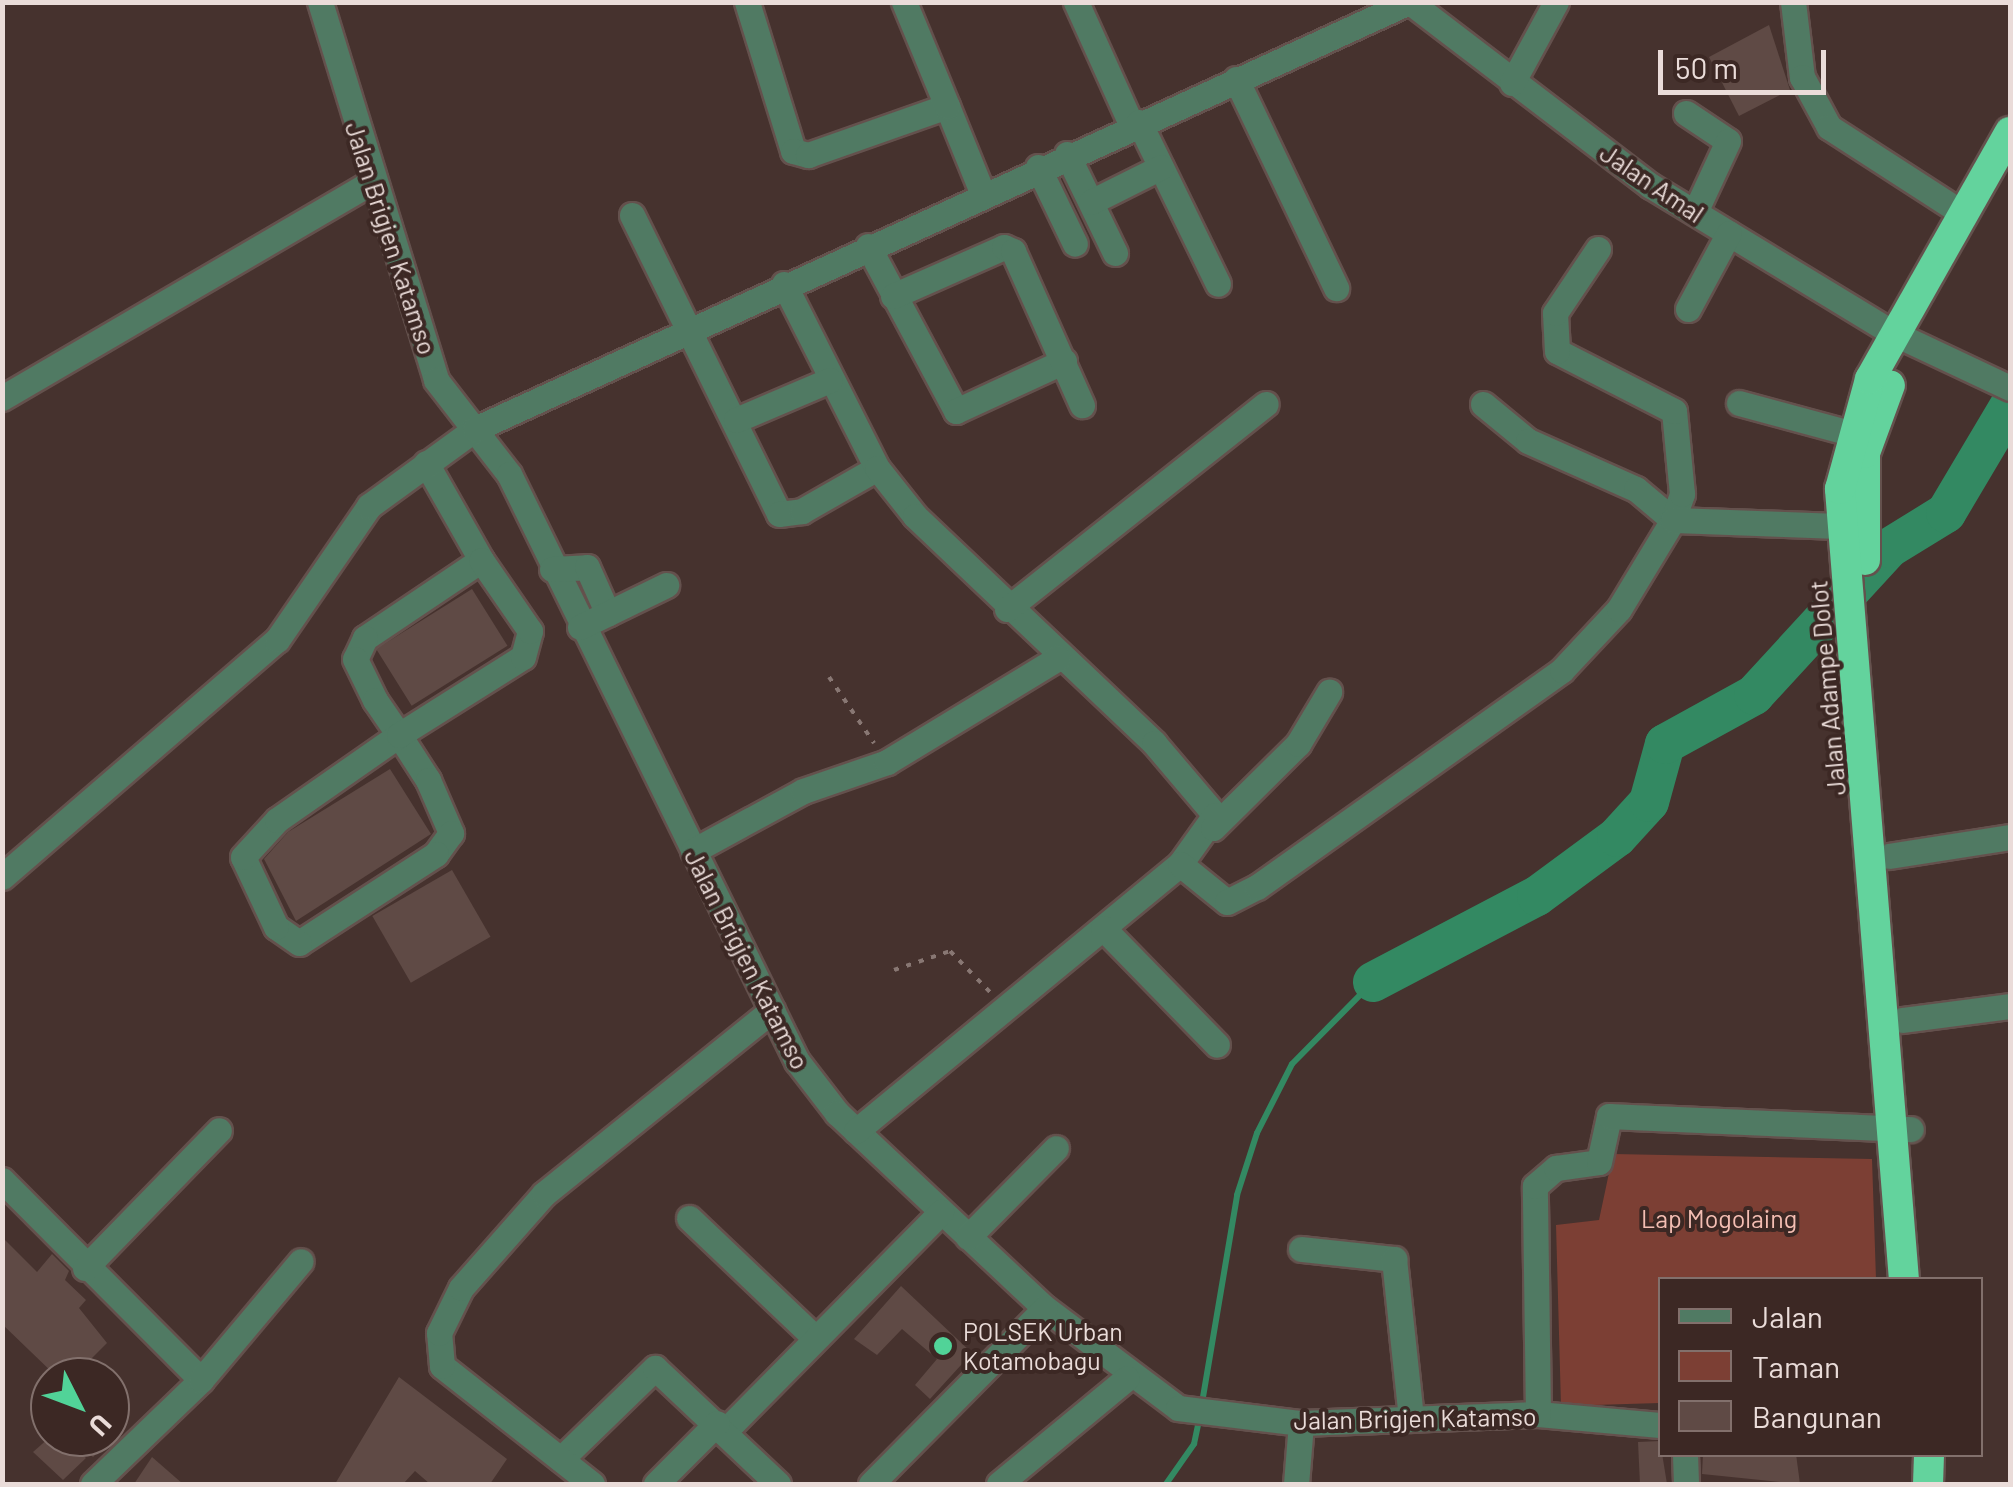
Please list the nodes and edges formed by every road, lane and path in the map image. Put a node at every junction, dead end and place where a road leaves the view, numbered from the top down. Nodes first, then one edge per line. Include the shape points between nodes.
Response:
1 (320, 2) edge
2 (747, 2) edge
3 (1076, 2) edge
4 (1410, 2) edge
5 (1556, 2) edge
6 (1793, 2) edge
7 (909, 5) edge
8 (1236, 79) junction
9 (1512, 83) junction
10 (947, 106) junction
11 (1686, 113) dead end
12 (1135, 124) junction
13 (2010, 132) edge
14 (1067, 154) junction
15 (2010, 164) edge
16 (1038, 167) junction
17 (1160, 167) junction
18 (371, 182) junction
19 (982, 192) junction
20 (1091, 202) junction
21 (1695, 212) junction
22 (1962, 213) junction
23 (632, 215) dead end
24 (1729, 233) junction
25 (1074, 244) dead end
26 (868, 246) junction
27 (1598, 248) dead end
28 (1115, 253) dead end
29 (784, 284) junction
30 (1218, 284) dead end
31 (1336, 288) dead end
32 (894, 296) junction
33 (1688, 309) dead end
34 (692, 328) junction
35 (1901, 337) junction
36 (1064, 361) junction
37 (830, 380) junction
38 (1999, 384) edge
39 (2, 398) edge
40 (1739, 403) dead end
41 (1266, 404) dead end
42 (1483, 404) dead end
43 (1082, 405) dead end
44 (736, 420) junction
45 (474, 429) junction
46 (1850, 433) junction
47 (426, 462) junction
48 (877, 468) junction
49 (1672, 520) junction
50 (1840, 526) junction
51 (1855, 557) junction
52 (480, 560) junction
53 (552, 569) junction
54 (666, 585) dead end
55 (1007, 609) junction
56 (608, 614) junction
57 (1862, 626) junction
58 (580, 627) junction
59 (1058, 658) junction
60 (829, 676) dead end
61 (1329, 692) dead end
62 (399, 734) junction
63 (887, 762) junction
64 (1212, 828) junction
65 (2010, 837) edge
66 (693, 851) junction
67 (1888, 856) junction
68 (1180, 864) junction
69 (2, 877) edge
70 (1104, 928) junction
71 (894, 970) dead end
72 (1002, 1006) junction
73 (2010, 1006) edge
74 (772, 1010) junction
75 (1902, 1020) junction
76 (1218, 1045) dead end
77 (1902, 1128) junction
78 (220, 1130) dead end
79 (856, 1131) junction
80 (1056, 1148) dead end
81 (7, 1192) edge
82 (941, 1212) junction
83 (689, 1218) dead end
84 (968, 1237) junction
85 (1301, 1249) dead end
86 (301, 1261) dead end
87 (85, 1268) junction
88 (1904, 1277) edge
89 (1921, 1277) edge
90 (1045, 1308) junction
91 (814, 1337) junction
92 (1127, 1378) junction
93 (201, 1380) junction
94 (1538, 1414) junction
95 (1411, 1419) junction
96 (1301, 1423) junction
97 (1658, 1425) edge
98 (721, 1427) junction
99 (1685, 1457) edge
100 (1913, 1457) edge
101 (1929, 1457) edge
102 (561, 1459) junction
103 (93, 1484) edge
104 (592, 1484) edge
105 (656, 1484) edge
106 (778, 1484) edge
107 (871, 1484) edge
108 (999, 1484) edge
109 (1296, 1484) edge
110 (1686, 1484) edge
111 (1912, 1484) edge
112 (1928, 1484) edge

1 - 18 street, Jalan Brigjen Katamso
2 - 10 street via 793,150 808,155
3 - 12 street
4 - 8 street
4 - 9 street, Jalan Amal
5 - 9 street
6 - 22 street via 1802,77 1829,127
7 - 10 street
8 - 12 street
8 - 31 street
9 - 21 street, Jalan Amal
10 - 19 street
11 - 21 street via 1728,140
12 - 14 street
12 - 17 street
13 - 22 highway, Jalan Adampe Dolot
14 - 16 street
14 - 20 street
15 - 35 highway, Jalan Adampe Dolot
16 - 19 street
16 - 25 street
17 - 20 street
17 - 30 street
18 - 39 street
18 - 45 street, Jalan Brigjen Katamso via 444,394
19 - 26 street
20 - 28 street
21 - 24 street, Jalan Amal
22 - 35 highway, Jalan Adampe Dolot
23 - 34 street
24 - 33 street
24 - 35 street, Jalan Amal
26 - 29 street
26 - 32 street
27 - 49 street via 1555,313 1557,351 1674,411 1682,494
29 - 34 street
29 - 37 street
32 - 36 street via 956,410
32 - 36 street via 1004,247 1020,258
34 - 44 street
34 - 45 street
35 - 38 street, Jalan Amal
35 - 46 highway, Jalan Adampe Dolot
35 - 51 highway, Jalan Adampe Dolot via 1865,453
36 - 43 street
37 - 44 street
37 - 48 street
40 - 46 street
41 - 55 street
42 - 49 street via 1528,441 1636,489
44 - 48 street via 782,516
45 - 47 street
45 - 53 street, Jalan Brigjen Katamso via 509,474
46 - 50 highway, Jalan Adampe Dolot
47 - 52 street
47 - 69 street via 355,520 277,640
48 - 55 street
49 - 50 street
49 - 68 street via 1619,608 1562,670 1257,887 1227,902
50 - 51 highway, Jalan Adampe Dolot
51 - 57 highway, Jalan Adampe Dolot
52 - 62 street via 359,648 356,670
52 - 62 street via 532,644
53 - 56 street via 586,567
53 - 58 street, Jalan Brigjen Katamso
54 - 56 street
55 - 59 street
56 - 58 street
57 - 67 highway, Jalan Adampe Dolot
57 - 77 highway, Jalan Adampe Dolot
58 - 66 street, Jalan Brigjen Katamso
59 - 63 street
59 - 64 street via 1186,775 1213,806
60 - 63 path
61 - 64 street via 1298,744
62 - 62 street via 450,824 448,842 311,940 289,938 247,875 246,852
63 - 66 street via 802,791
64 - 68 street
65 - 67 street
66 - 74 street, Jalan Brigjen Katamso
67 - 75 highway, Jalan Adampe Dolot
68 - 70 street
70 - 72 street
70 - 76 street
71 - 72 path via 950,951
72 - 79 street
73 - 75 street
74 - 79 street, Jalan Brigjen Katamso via 804,1074
74 - 102 street via 544,1194 447,1312 435,1347 442,1366
75 - 77 highway, Jalan Adampe Dolot
77 - 88 highway, Jalan Adampe Dolot
77 - 89 highway, Jalan Adampe Dolot
77 - 94 street via 1609,1116 1600,1162 1556,1168 1535,1186
78 - 87 street
79 - 82 street, Jalan Brigjen Katamso
80 - 84 street
81 - 87 street
82 - 84 street, Jalan Brigjen Katamso
82 - 91 street
83 - 91 street
84 - 90 street, Jalan Brigjen Katamso
85 - 95 street via 1394,1259
86 - 93 street
87 - 93 street
90 - 92 street, Jalan Brigjen Katamso
90 - 107 street
91 - 98 street
92 - 96 street, Jalan Brigjen Katamso via 1178,1408
92 - 108 street
93 - 103 street
94 - 95 street, Jalan Brigjen Katamso
94 - 97 street, Jalan Brigjen Katamso
95 - 96 street, Jalan Brigjen Katamso
96 - 109 street
98 - 102 street via 650,1369
98 - 105 street
98 - 106 street
99 - 110 street
100 - 111 highway
101 - 112 highway
102 - 104 street

